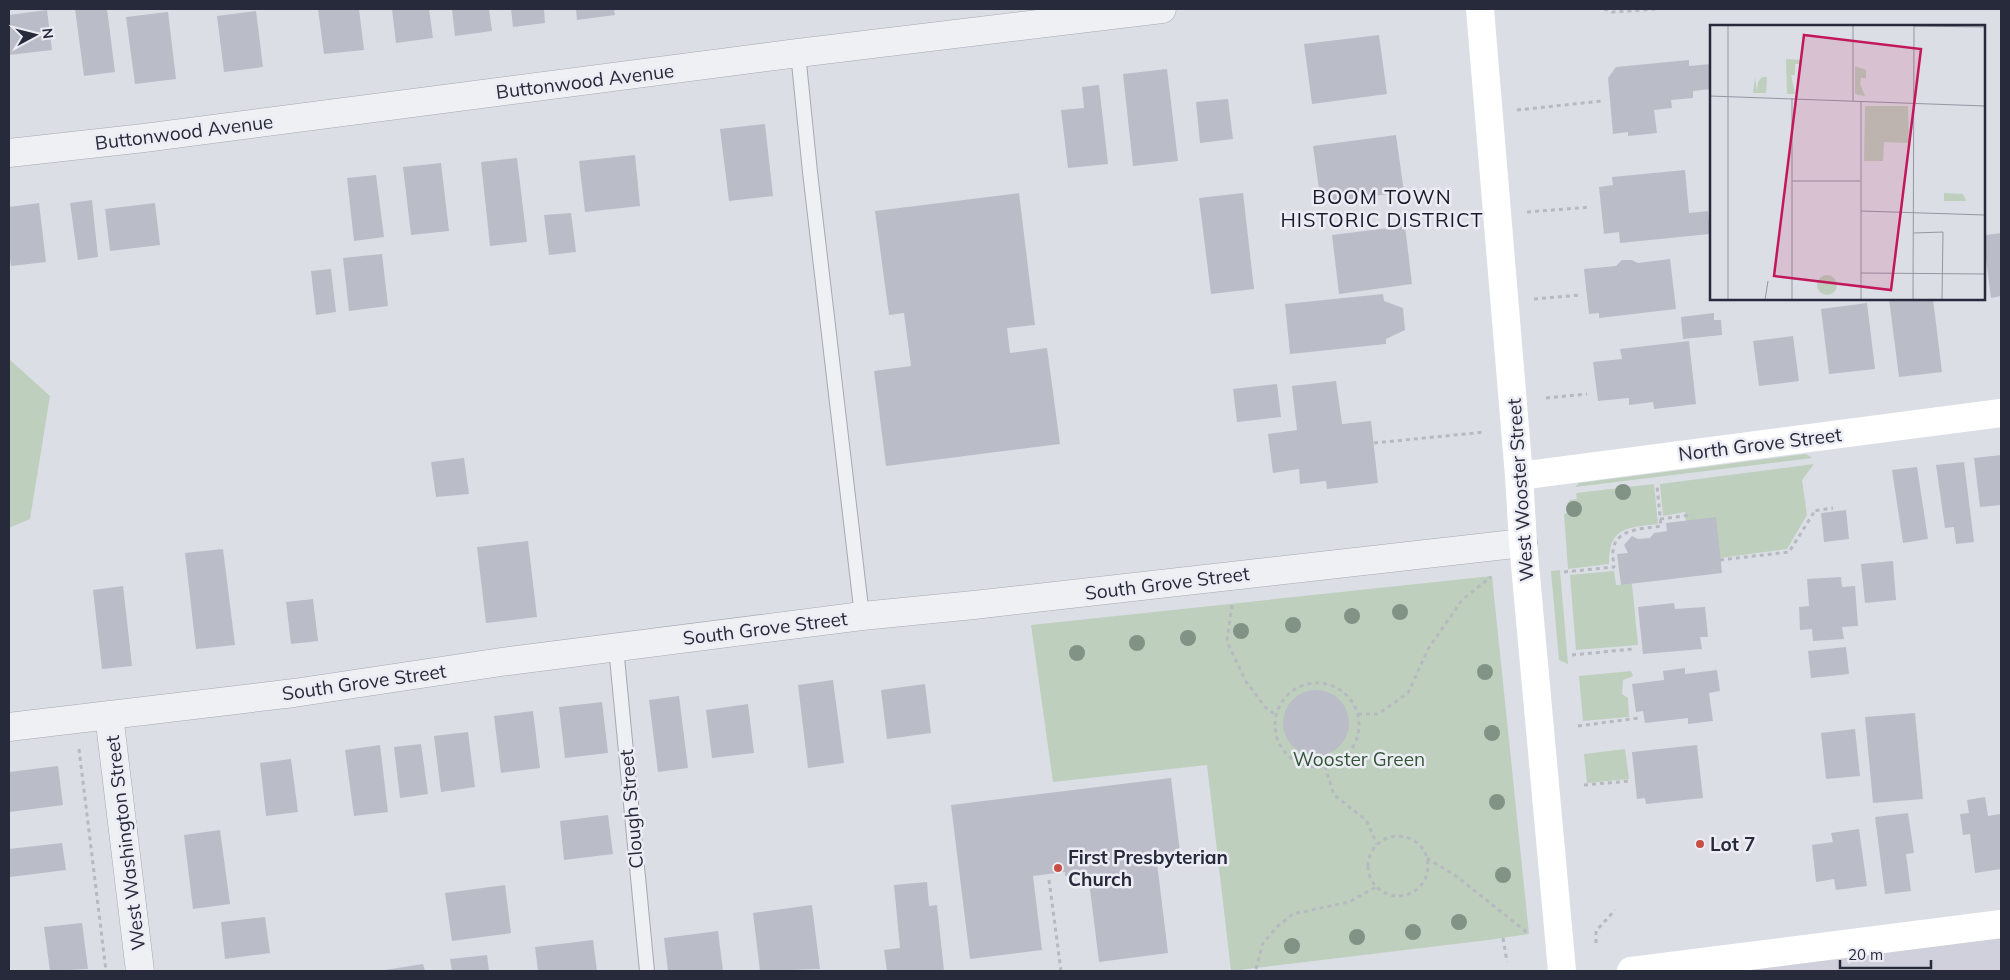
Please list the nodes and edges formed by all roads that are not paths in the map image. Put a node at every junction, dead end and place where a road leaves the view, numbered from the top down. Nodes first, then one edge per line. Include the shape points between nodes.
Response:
1 (1162, 9) edge
2 (1480, 9) edge
3 (798, 53) junction
4 (9, 153) edge
5 (2001, 413) edge
6 (1519, 476) junction
7 (1523, 543) junction
8 (862, 616) junction
9 (616, 647) junction
10 (109, 715) junction
11 (9, 727) edge
12 (2001, 924) edge
13 (140, 971) edge
14 (647, 971) edge
15 (1562, 971) edge
16 (1631, 971) edge

1 - 3 street, Buttonwood Avenue
2 - 6 main road, West Wooster Street
3 - 4 street, Buttonwood Avenue
3 - 8 lane
5 - 6 main road, North Grove Street
6 - 7 main road, West Wooster Street
7 - 8 street, South Grove Street
7 - 15 main road, West Wooster Street
8 - 9 street, South Grove Street
9 - 10 street, South Grove Street via 294,693
9 - 14 lane, Clough Street
10 - 11 street, South Grove Street
10 - 13 street, West Washington Street
12 - 16 main road

